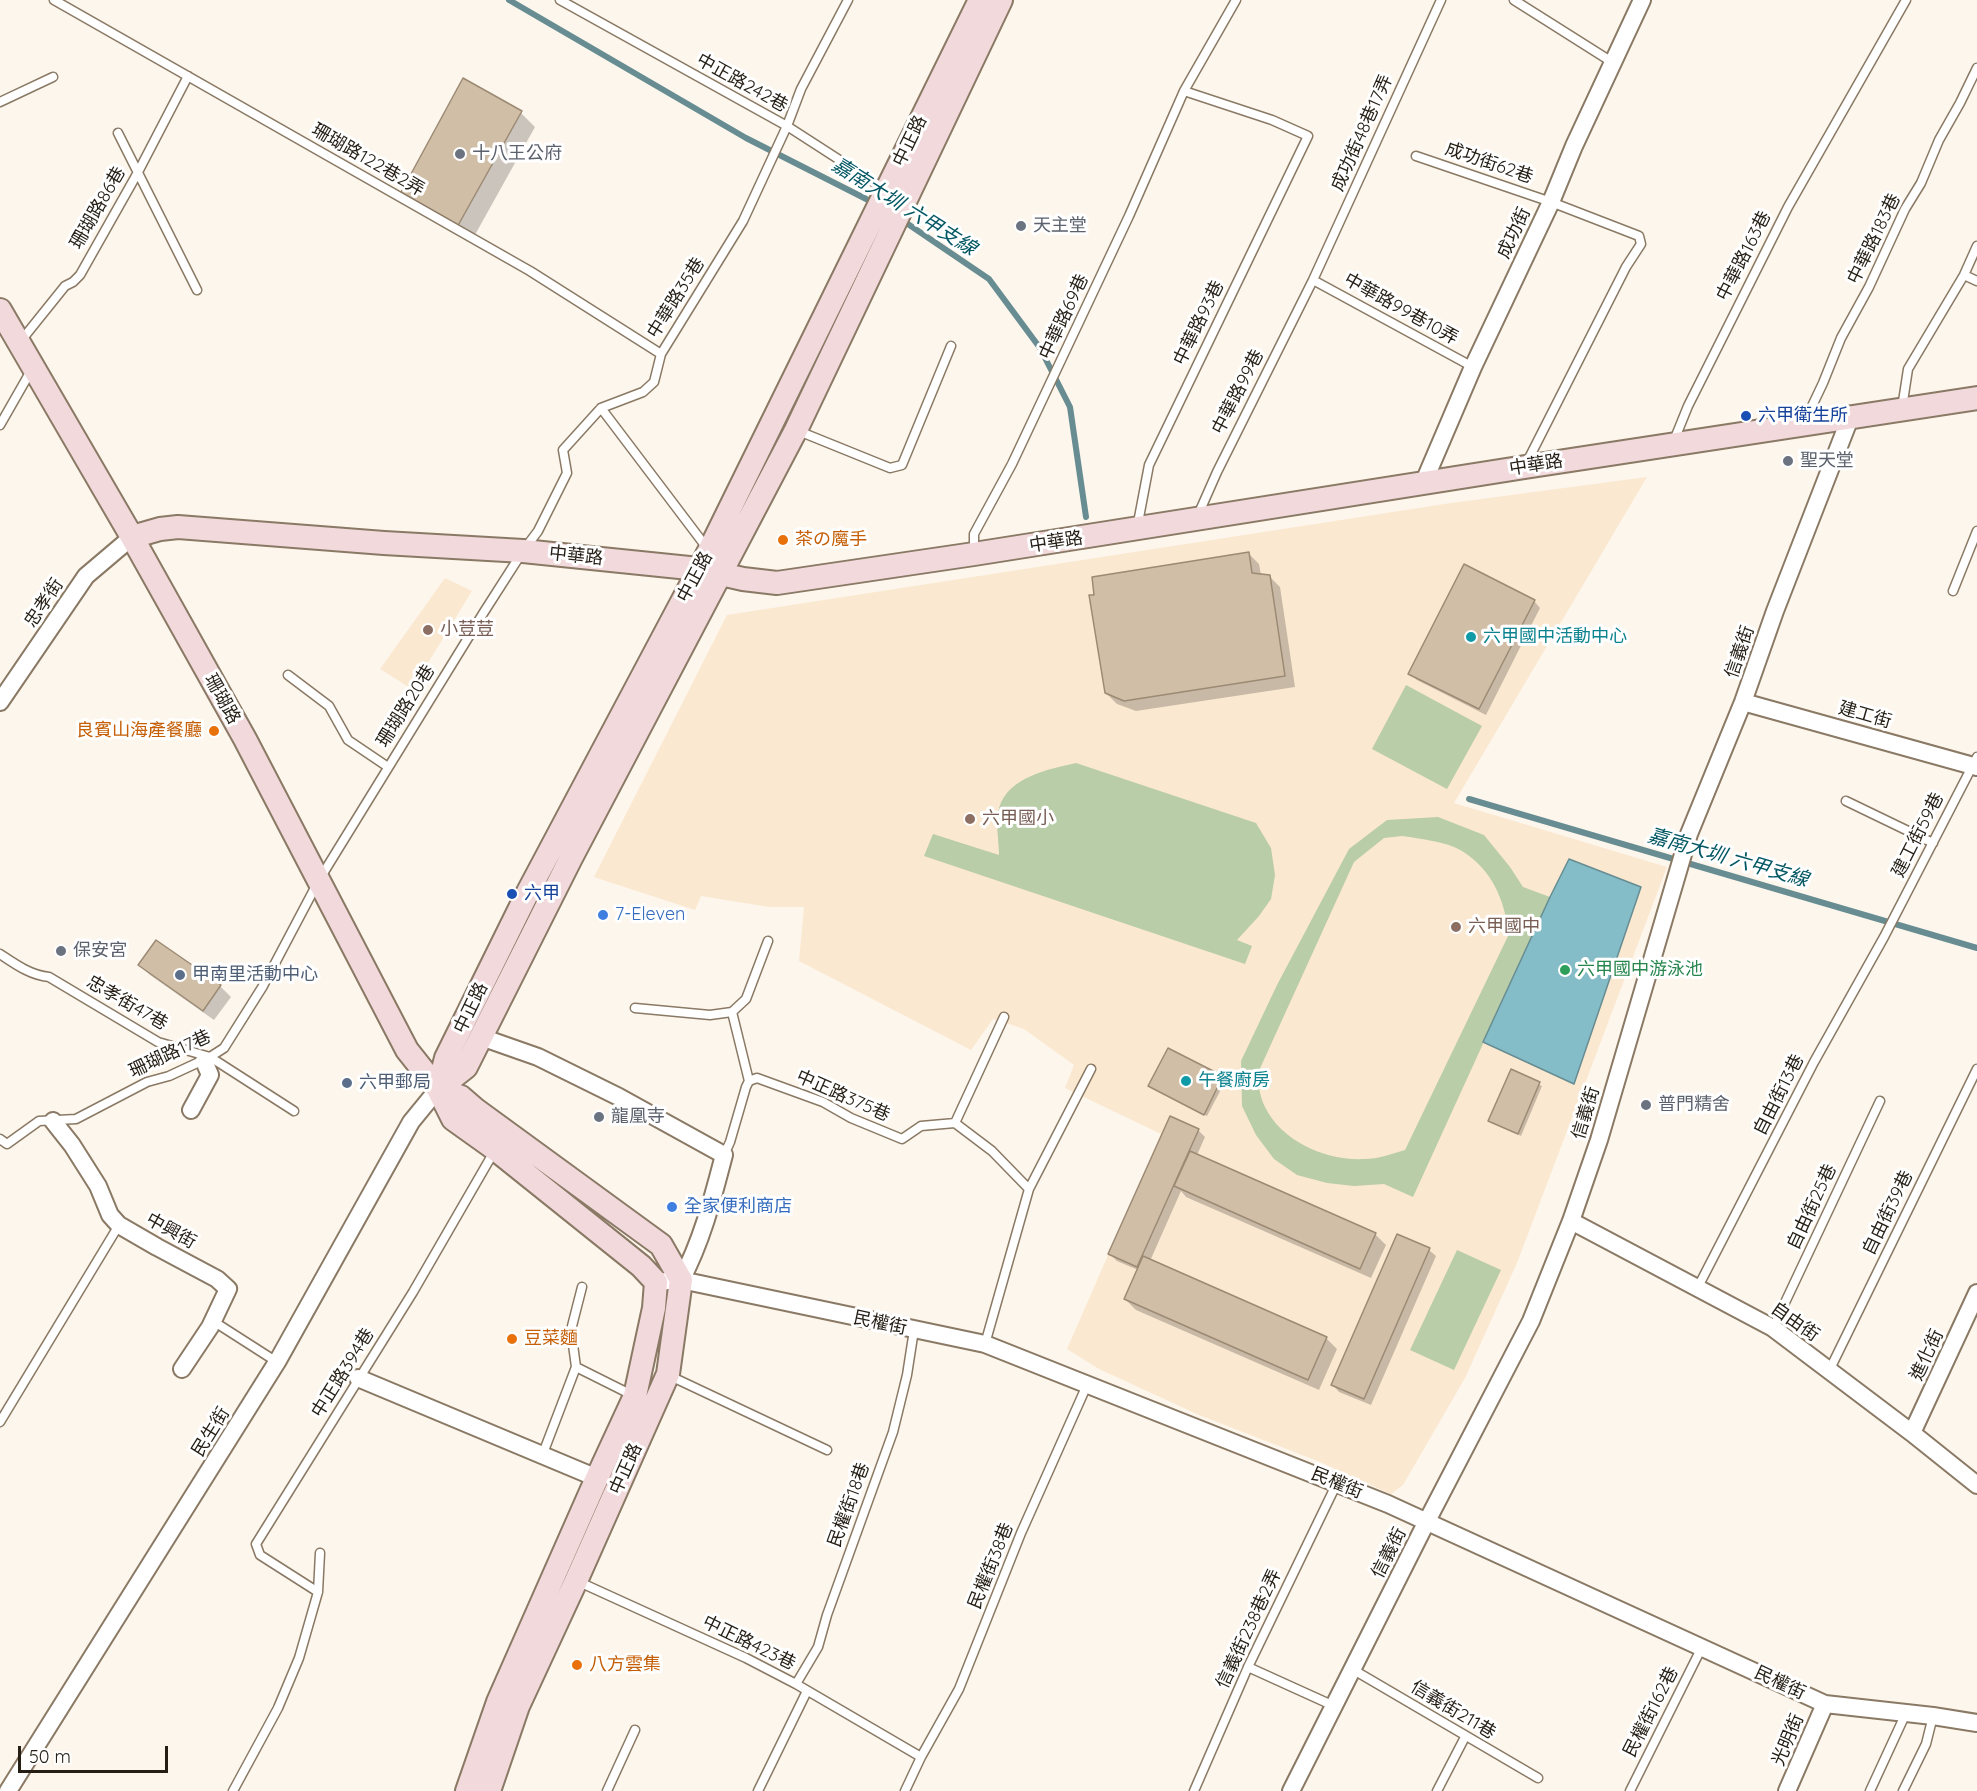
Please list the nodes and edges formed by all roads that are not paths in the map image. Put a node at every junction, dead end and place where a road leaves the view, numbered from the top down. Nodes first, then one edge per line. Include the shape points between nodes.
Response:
1 (54, 0) edge
2 (560, 0) edge
3 (848, 0) edge
4 (980, 0) edge
5 (1001, 0) edge
6 (1236, 0) edge
7 (1441, 0) edge
8 (1514, 0) edge
9 (1642, 0) edge
10 (1906, 0) edge
11 (1612, 62) junction
12 (1977, 68) edge
13 (188, 76) junction
14 (53, 77) dead end
15 (1184, 92) junction
16 (0, 102) edge
17 (787, 126) junction
18 (118, 133) dead end
19 (1416, 156) dead end
20 (137, 174) junction
21 (895, 195) junction
22 (1551, 202) junction
23 (1977, 246) edge
24 (1964, 275) junction
25 (1313, 280) junction
26 (1977, 281) edge
27 (197, 290) dead end
28 (0, 310) edge
29 (20, 343) junction
30 (951, 346) dead end
31 (661, 354) junction
32 (34, 366) junction
33 (1473, 367) junction
34 (1977, 398) edge
35 (601, 408) junction
36 (1902, 408) junction
37 (1850, 418) junction
38 (0, 425) edge
39 (1802, 425) junction
40 (796, 430) junction
41 (1673, 444) junction
42 (1525, 467) junction
43 (1423, 484) junction
44 (1195, 520) junction
45 (1137, 529) junction
46 (1977, 531) edge
47 (132, 537) junction
48 (523, 550) junction
49 (974, 554) junction
50 (710, 564) junction
51 (1953, 591) dead end
52 (288, 675) dead end
53 (0, 702) edge
54 (1743, 702) junction
55 (1976, 764) edge
56 (388, 767) junction
57 (1846, 801) dead end
58 (1933, 843) junction
59 (319, 880) junction
60 (1893, 919) joint
61 (768, 941) dead end
62 (0, 954) edge
63 (635, 1008) dead end
64 (732, 1012) junction
65 (1004, 1017) dead end
66 (481, 1036) junction
67 (207, 1059) junction
68 (1091, 1069) dead end
69 (1977, 1070) edge
70 (749, 1081) junction
71 (438, 1089) junction
72 (1880, 1101) dead end
73 (191, 1110) dead end
74 (294, 1111) dead end
75 (53, 1121) junction
76 (955, 1122) junction
77 (0, 1139) edge
78 (495, 1149) junction
79 (724, 1155) junction
80 (1029, 1189) junction
81 (1571, 1221) junction
82 (119, 1225) junction
83 (681, 1280) junction
84 (656, 1282) junction
85 (582, 1287) dead end
86 (1698, 1287) junction
87 (1977, 1293) edge
88 (213, 1321) junction
89 (1773, 1328) junction
90 (914, 1330) junction
91 (985, 1344) junction
92 (277, 1362) junction
93 (576, 1367) junction
94 (182, 1369) dead end
95 (1829, 1371) junction
96 (668, 1374) junction
97 (358, 1378) junction
98 (1087, 1385) junction
99 (635, 1396) junction
100 (0, 1422) edge
101 (1912, 1433) junction
102 (827, 1450) dead end
103 (542, 1456) junction
104 (597, 1478) junction
105 (1337, 1483) junction
106 (1977, 1485) edge
107 (1427, 1521) junction
108 (320, 1553) dead end
109 (556, 1571) junction
110 (576, 1581) junction
111 (318, 1592) junction
112 (1702, 1647) junction
113 (1248, 1667) junction
114 (1352, 1669) junction
115 (796, 1684) junction
116 (807, 1691) junction
117 (1825, 1704) junction
118 (1334, 1706) junction
119 (1906, 1713) junction
120 (1933, 1716) junction
121 (1977, 1723) edge
122 (635, 1730) dead end
123 (1465, 1737) junction
124 (921, 1757) junction
125 (1538, 1778) dead end
126 (8, 1791) edge
127 (233, 1791) edge
128 (468, 1791) edge
129 (489, 1791) edge
130 (608, 1791) edge
131 (758, 1791) edge
132 (905, 1791) edge
133 (1194, 1791) edge
134 (1291, 1791) edge
135 (1437, 1791) edge
136 (1630, 1791) edge
137 (1787, 1791) edge
138 (1870, 1791) edge
139 (1903, 1791) edge

1 - 13 lane, 珊瑚路122巷2弄
2 - 17 lane, 中正路242巷
3 - 17 lane, 中華路35巷 via 801,89
4 - 21 main road, 中正路
5 - 21 main road, 中正路
6 - 15 lane, 中華路69巷
7 - 25 lane, 成功街48巷17弄
8 - 11 lane
9 - 11 street, 成功街
10 - 41 lane, 中華路163巷 via 1788,207 1688,406
11 - 22 street, 成功街
12 - 39 lane, 中華路183巷 via 1841,338
13 - 20 lane, 珊瑚路86巷
13 - 31 lane, 珊瑚路122巷2弄 via 530,271
14 - 16 lane
15 - 45 lane, 中華路93巷 via 1272,120 1308,136 1149,465
15 - 49 lane, 中華路69巷 via 1012,464 974,534
17 - 21 lane, 中正路242巷
17 - 31 lane, 中華路35巷 via 743,221
18 - 20 lane
19 - 22 lane, 成功街62巷
20 - 27 lane
20 - 29 lane, 珊瑚路86巷 via 80,275 65,286
21 - 40 main road, 中正路
21 - 50 main road, 中正路
22 - 33 street, 成功街
22 - 42 lane, 成功街62巷 via 1639,236 1641,244
23 - 24 lane
24 - 26 lane
24 - 36 lane via 1908,369
25 - 33 lane, 中華路99巷10弄
25 - 44 lane, 中華路99巷
28 - 29 main road, 珊瑚路
29 - 32 main road, 珊瑚路
30 - 40 lane via 902,465 890,468
31 - 35 lane, 中華路35巷 via 654,382 643,392
32 - 38 lane
32 - 47 main road, 珊瑚路
33 - 43 street, 成功街
34 - 36 main road, 中華路
35 - 48 lane, 中華路35巷 via 563,450 567,473 538,531
35 - 50 lane
36 - 37 main road, 中華路
37 - 39 main road, 中華路
37 - 54 street, 信義街
39 - 41 main road, 中華路
40 - 50 main road, 中正路
41 - 42 main road, 中華路
42 - 43 main road, 中華路
43 - 44 main road, 中華路
44 - 45 main road, 中華路
45 - 49 main road, 中華路
46 - 51 lane
47 - 48 main road, 中華路 via 178,527
47 - 53 street, 忠孝街 via 86,576
47 - 59 main road, 珊瑚路
48 - 50 main road, 中華路
48 - 56 lane, 珊瑚路20巷
49 - 50 main road, 中華路 via 777,583 743,579
50 - 66 main road, 中正路
50 - 71 main road, 中正路 via 523,903 446,1058
52 - 56 lane via 328,706 348,740
54 - 55 street, 建工街
54 - 81 street, 信義街 via 1689,834 1599,1140
55 - 58 lane, 建工街59巷
56 - 59 lane, 珊瑚路20巷
57 - 58 lane
58 - 60 lane, 建工街59巷
59 - 67 lane, 珊瑚路17巷 via 236,1030 224,1048
59 - 71 main road, 珊瑚路 via 407,1050
60 - 86 lane, 自由街13巷
61 - 64 lane via 746,999
62 - 67 lane, 忠孝街47巷 via 17,966 49,977 158,1042
63 - 64 lane via 710,1015
64 - 70 lane
65 - 76 lane
66 - 71 main road, 中正路 via 466,1067
66 - 79 street, 中正路 via 538,1057
67 - 73 street via 210,1075
67 - 74 lane, 忠孝街47巷
67 - 75 lane, 珊瑚路17巷 via 147,1082 76,1119
68 - 80 lane
69 - 95 lane, 自由街39巷
70 - 76 lane, 中正路375巷 via 757,1078 822,1102 902,1139 921,1126
70 - 79 lane
71 - 78 main road via 453,1119
71 - 83 main road via 461,1097 661,1245
71 - 92 street, 民生街 via 411,1122
72 - 89 lane, 自由街25巷
75 - 77 lane, 珊瑚路17巷 via 39,1121 7,1144
75 - 82 street, 中興街 via 72,1145
76 - 80 lane via 992,1151
78 - 84 main road
78 - 97 lane, 中正路394巷 via 413,1292
79 - 83 street, 中正路 via 693,1258
80 - 91 lane
81 - 86 street, 自由街
81 - 107 street, 信義街 via 1531,1321
82 - 88 street, 中興街 via 217,1278 228,1289
82 - 100 lane
83 - 84 street, 民權街
83 - 90 street, 民權街
83 - 96 main road, 中正路
84 - 99 main road, 中正路
85 - 93 lane via 571,1330
86 - 89 street, 自由街
87 - 101 street, 進化街
88 - 92 lane
88 - 94 street, 中興街
89 - 95 street, 自由街
90 - 91 street, 民權街
90 - 115 lane, 民權街18巷 via 893,1432 818,1647
91 - 98 street, 民權街
92 - 126 street, 民生街
93 - 99 lane
93 - 103 lane
95 - 101 street, 自由街
96 - 102 lane
96 - 110 main road, 中正路
97 - 103 street
97 - 111 lane, 中正路394巷 via 256,1544 260,1555
98 - 105 street, 民權街
98 - 124 lane, 民權街38巷 via 959,1689
99 - 104 main road, 中正路
101 - 106 street, 自由街
103 - 104 street
104 - 109 main road, 中正路
105 - 107 street, 民權街
105 - 113 lane, 信義街238巷2弄
107 - 112 street, 民權街
107 - 114 street, 信義街
108 - 111 lane
109 - 110 lane, 中正路423巷
109 - 128 main road, 中正路 via 498,1702
110 - 115 lane, 中正路423巷
110 - 129 main road, 中正路 via 518,1706
111 - 127 lane via 299,1658 278,1708
112 - 117 street, 民權街
112 - 136 lane, 民權街162巷
113 - 118 lane
113 - 133 lane, 信義街238巷2弄
114 - 118 street, 信義街
114 - 123 lane, 信義街211巷
115 - 116 lane, 中正路423巷
116 - 124 lane, 中正路423巷
116 - 131 lane
117 - 119 street, 民權街
117 - 137 street, 光明街
118 - 134 street, 信義街
119 - 120 street, 民權街
119 - 138 lane
120 - 121 street, 民權街
120 - 139 lane via 1926,1744
122 - 130 lane
123 - 125 lane, 信義街211巷
123 - 135 lane
124 - 132 lane, 民權街38巷

